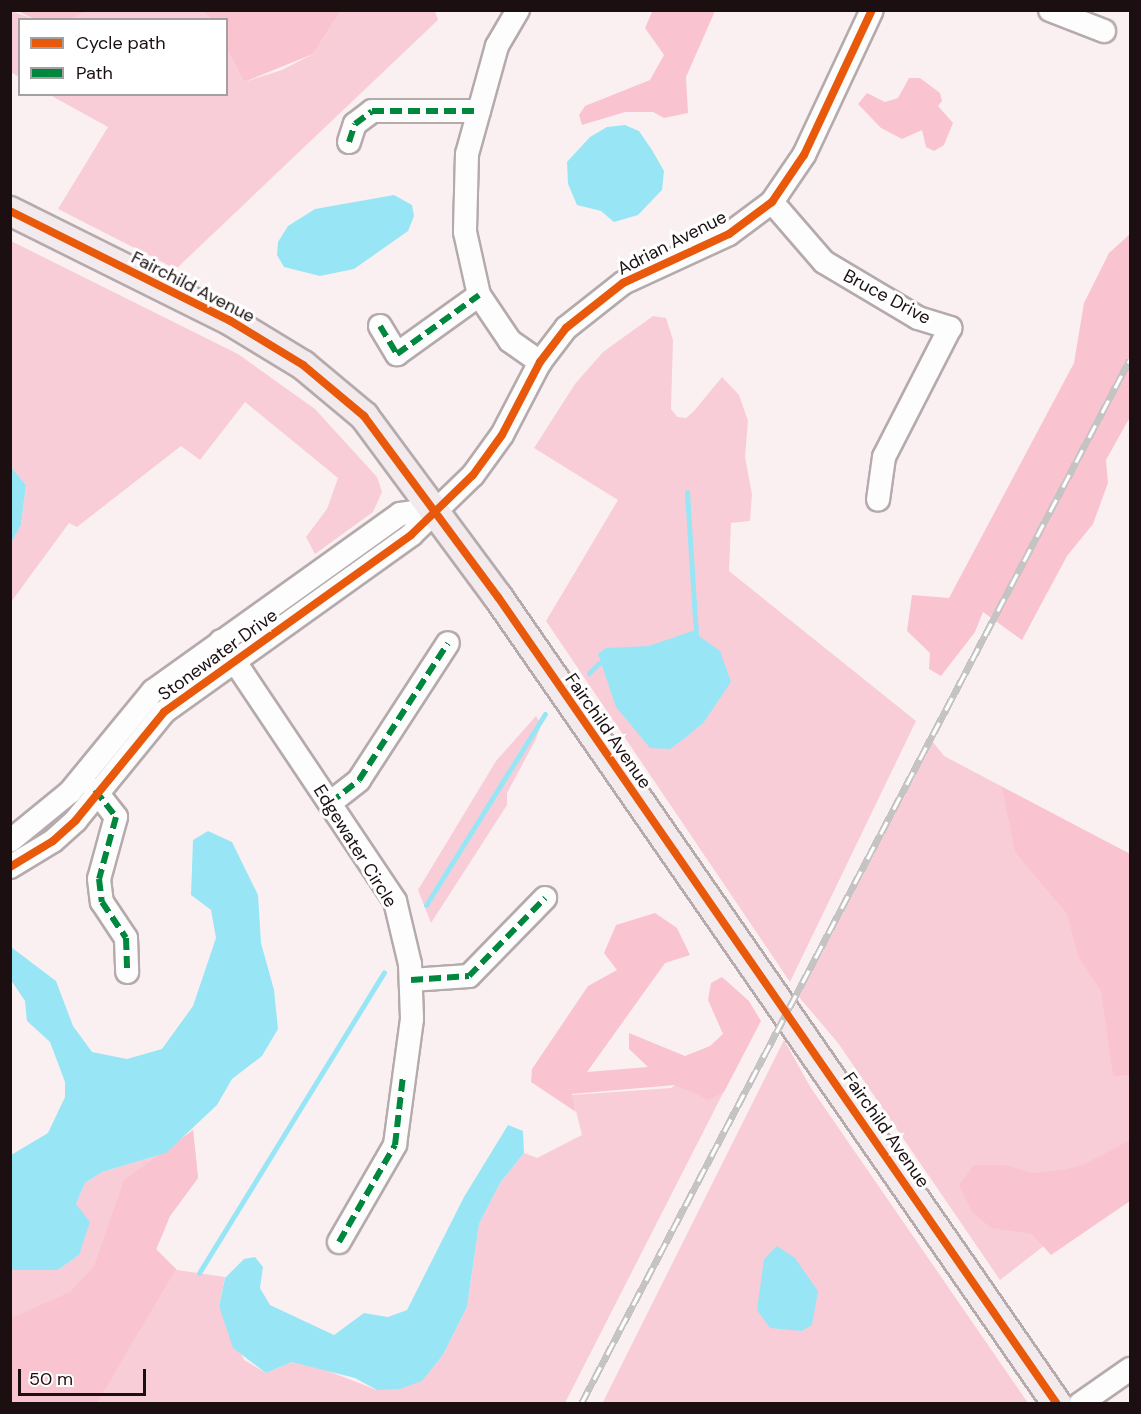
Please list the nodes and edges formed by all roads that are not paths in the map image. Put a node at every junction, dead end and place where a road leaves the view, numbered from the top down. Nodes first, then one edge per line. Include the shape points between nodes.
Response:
1 (518, 10) edge
2 (872, 10) edge
3 (1050, 10) edge
4 (1104, 31) dead end
5 (479, 111) junction
6 (349, 142) dead end
7 (772, 202) junction
8 (10, 211) edge
9 (479, 295) junction
10 (380, 326) dead end
11 (540, 362) junction
12 (878, 500) dead end
13 (435, 509) junction
14 (221, 641) junction
15 (448, 643) dead end
16 (236, 662) junction
17 (97, 792) junction
18 (330, 803) junction
19 (10, 841) edge
20 (10, 867) edge
21 (545, 898) dead end
22 (127, 972) dead end
23 (411, 980) junction
24 (339, 1242) dead end
25 (1131, 1369) edge
26 (1057, 1404) edge
27 (1080, 1404) edge

1 - 5 street via 497,46
2 - 7 street, Adrian Avenue via 804,155
3 - 4 street
5 - 6 street via 372,111 355,124
5 - 9 street via 467,154 465,232
7 - 11 street, Adrian Avenue via 729,234 623,284 566,328
7 - 12 street, Bruce Drive via 824,262 918,318 950,328 884,456
8 - 13 main road, Fairchild Avenue via 229,320 303,365 364,416
9 - 10 street via 397,354
9 - 11 street via 510,340
11 - 13 street, Adrian Avenue via 502,435 473,475
13 - 14 street, Stonewater Drive via 400,514
13 - 16 street, Stonewater Drive via 411,535
13 - 26 main road, Fairchild Avenue
14 - 16 street, Edgewater Circle
14 - 19 street, Stonewater Drive via 153,691 70,792
15 - 18 street via 359,780
16 - 17 street, Stonewater Drive via 164,712
16 - 18 street, Edgewater Circle
17 - 20 street, Stonewater Drive via 54,841
17 - 22 street via 116,817 99,879 102,902 126,938
18 - 23 street, Edgewater Circle via 395,901
21 - 23 street via 469,976
23 - 24 street, Edgewater Circle via 412,1019 395,1145
25 - 27 street

